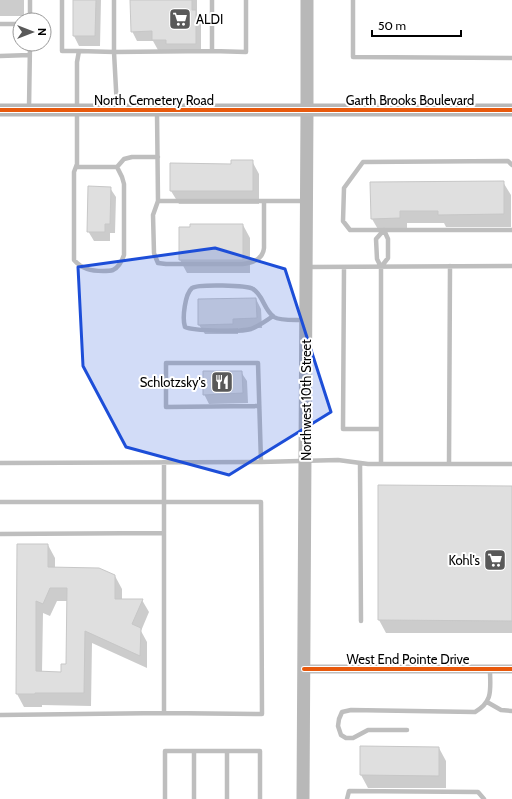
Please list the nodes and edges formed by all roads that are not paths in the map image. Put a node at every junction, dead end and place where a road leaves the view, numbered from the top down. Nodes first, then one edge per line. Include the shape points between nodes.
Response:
1 (30, 0) edge
2 (62, 0) edge
3 (114, 0) edge
4 (212, 0) edge
5 (246, 0) edge
6 (307, 0) edge
7 (353, 0) edge
8 (30, 12) edge
9 (0, 24) edge
10 (12, 24) edge
11 (79, 51) junction
12 (212, 51) junction
13 (114, 52) junction
14 (30, 55) joint
15 (0, 56) edge
16 (512, 58) edge
17 (0, 110) edge
18 (29, 110) junction
19 (77, 110) junction
20 (117, 110) junction
21 (157, 110) junction
22 (307, 110) junction
23 (512, 110) edge
24 (158, 157) junction
25 (512, 165) edge
26 (76, 167) junction
27 (117, 167) junction
28 (158, 201) junction
29 (264, 201) junction
30 (307, 201) junction
31 (384, 230) junction
32 (512, 230) edge
33 (450, 266) junction
34 (512, 266) edge
35 (306, 267) junction
36 (344, 267) junction
37 (381, 267) junction
38 (273, 316) junction
39 (306, 320) junction
40 (259, 406) junction
41 (381, 429) junction
42 (164, 462) junction
43 (260, 462) junction
44 (305, 462) junction
45 (0, 463) edge
46 (360, 463) junction
47 (381, 464) junction
48 (449, 464) junction
49 (512, 464) edge
50 (0, 502) edge
51 (164, 502) junction
52 (164, 533) junction
53 (0, 534) edge
54 (361, 622) dead end
55 (490, 669) junction
56 (512, 669) edge
57 (304, 670) junction
58 (486, 702) junction
59 (512, 711) edge
60 (164, 713) junction
61 (0, 714) edge
62 (407, 730) dead end
63 (194, 751) junction
64 (227, 751) junction
65 (164, 799) edge
66 (194, 799) edge
67 (227, 799) edge
68 (260, 799) edge
69 (303, 799) edge
70 (346, 799) edge
71 (484, 799) edge

1 - 8 lane
2 - 11 lane via 62,51
3 - 13 lane
4 - 12 lane
5 - 12 lane via 246,52
6 - 22 main road, Northwest 10th Street
7 - 16 lane via 353,57
9 - 10 lane
11 - 13 lane
11 - 19 lane
12 - 13 lane
13 - 20 lane
14 - 15 lane
14 - 18 lane
17 - 18 main road, North Cemetery Road
18 - 19 main road, North Cemetery Road
19 - 20 main road, North Cemetery Road
19 - 26 lane
20 - 21 main road, North Cemetery Road
21 - 22 main road, North Cemetery Road
21 - 24 lane
22 - 23 main road, Garth Brooks Boulevard
22 - 30 main road, Northwest 10th Street
24 - 27 lane via 132,157 124,159
24 - 28 lane
25 - 31 lane via 508,161 363,162 344,188 344,221 350,230
26 - 27 lane
26 - 27 lane via 74,260 86,270 97,271 113,270 120,264 124,255 124,184
28 - 29 lane
28 - 29 lane via 153,213 153,247 158,263 242,264 262,255
29 - 30 lane
30 - 35 main road, Northwest 10th Street
31 - 32 lane
31 - 37 lane via 388,240 388,258
31 - 37 lane via 376,240 377,260
33 - 34 lane
33 - 37 lane
33 - 48 lane
35 - 36 lane
35 - 39 main road, Northwest 10th Street
36 - 37 lane
36 - 41 lane via 343,428
37 - 41 lane
38 - 38 lane via 254,289 203,286 190,291 184,319 185,327 189,328 246,330
38 - 39 lane via 278,319
39 - 44 main road, Northwest 10th Street
40 - 40 lane via 258,363 166,363 166,407
40 - 43 lane
41 - 47 lane
42 - 43 lane
42 - 45 lane
42 - 51 lane
43 - 44 lane
44 - 46 lane via 338,460
44 - 57 main road, Northwest 10th Street
46 - 47 lane
46 - 54 lane
47 - 48 lane
48 - 49 lane
50 - 51 lane
51 - 52 lane
51 - 60 lane via 260,502 262,714
52 - 53 lane
52 - 60 lane
55 - 56 street, West End Pointe Drive
55 - 57 street, West End Pointe Drive
55 - 58 lane via 490,697
57 - 69 main road, Northwest 10th Street
58 - 59 lane via 501,710
58 - 62 lane via 483,708 475,712 351,710 342,712 338,726 341,735 346,738 353,738 368,730
60 - 61 lane
63 - 64 lane
63 - 65 lane via 165,751
63 - 66 lane
64 - 67 lane
64 - 68 lane via 260,751
70 - 71 lane via 349,791 478,792

